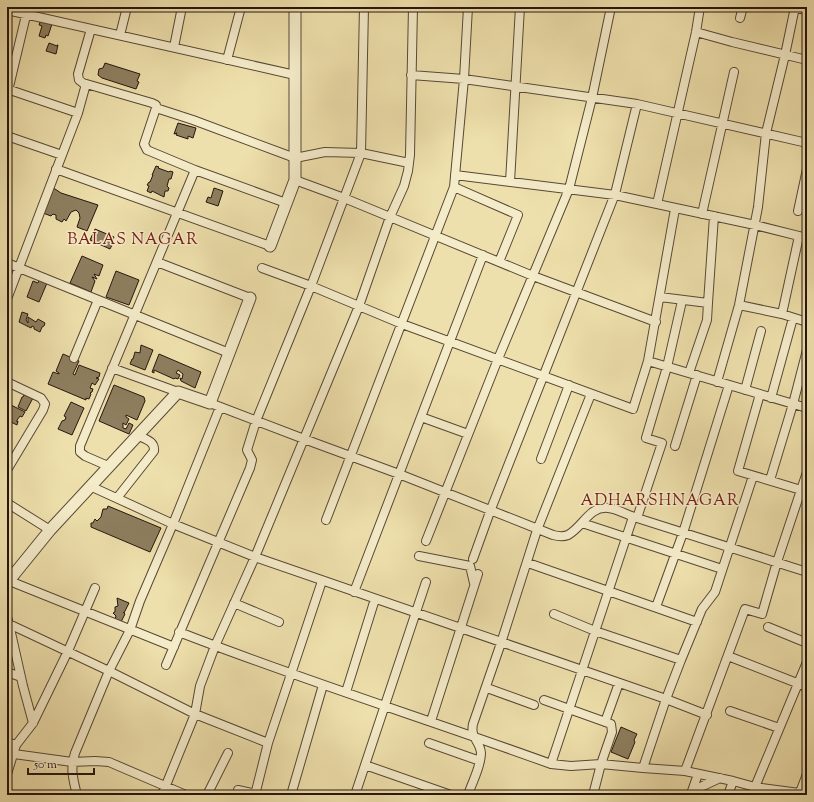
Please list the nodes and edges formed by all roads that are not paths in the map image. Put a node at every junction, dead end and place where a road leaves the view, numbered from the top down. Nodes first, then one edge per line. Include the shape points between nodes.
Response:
1 (127, 7) edge
2 (182, 7) edge
3 (241, 7) edge
4 (295, 7) edge
5 (364, 7) edge
6 (413, 7) edge
7 (468, 7) edge
8 (520, 7) edge
9 (611, 7) edge
10 (700, 7) edge
11 (743, 7) edge
12 (795, 7) edge
13 (7, 10) edge
14 (807, 10) edge
15 (27, 11) edge
16 (740, 18) dead end
17 (91, 29) junction
18 (696, 32) junction
19 (120, 35) junction
20 (174, 48) junction
21 (785, 55) junction
22 (227, 60) junction
23 (807, 60) edge
24 (734, 72) dead end
25 (295, 75) junction
26 (411, 75) junction
27 (464, 79) junction
28 (86, 84) junction
29 (515, 86) junction
30 (8, 91) edge
31 (592, 98) junction
32 (637, 104) junction
33 (156, 108) junction
34 (78, 113) junction
35 (678, 114) junction
36 (722, 124) junction
37 (766, 134) junction
38 (7, 136) edge
39 (807, 143) edge
40 (360, 153) junction
41 (62, 155) junction
42 (295, 158) junction
43 (409, 163) junction
44 (56, 169) junction
45 (807, 169) edge
46 (195, 170) junction
47 (455, 175) junction
48 (295, 180) junction
49 (510, 182) junction
50 (454, 187) junction
51 (569, 190) junction
52 (615, 195) junction
53 (344, 198) junction
54 (286, 203) junction
55 (657, 204) junction
56 (675, 208) junction
57 (798, 211) dead end
58 (177, 213) junction
59 (702, 214) junction
60 (714, 216) junction
61 (390, 217) junction
62 (755, 225) junction
63 (436, 235) junction
64 (803, 237) edge
65 (270, 246) joint
66 (483, 255) junction
67 (157, 262) junction
68 (499, 262) junction
69 (7, 263) edge
70 (19, 268) junction
71 (262, 268) dead end
72 (533, 276) junction
73 (311, 286) junction
74 (577, 292) junction
75 (660, 297) junction
76 (250, 298) joint
77 (7, 299) edge
78 (98, 300) junction
79 (682, 301) junction
80 (708, 303) junction
81 (739, 305) junction
82 (359, 306) junction
83 (782, 314) junction
84 (135, 315) junction
85 (793, 318) junction
86 (656, 322) junction
87 (807, 322) edge
88 (402, 324) junction
89 (761, 331) dead end
90 (451, 342) junction
91 (807, 350) edge
92 (230, 353) junction
93 (74, 358) dead end
94 (498, 359) junction
95 (648, 361) junction
96 (667, 367) junction
97 (112, 368) junction
98 (693, 374) junction
99 (544, 376) junction
100 (7, 382) edge
101 (717, 382) junction
102 (570, 385) junction
103 (729, 385) junction
104 (745, 390) junction
105 (178, 392) junction
106 (591, 394) junction
107 (760, 394) junction
108 (771, 398) junction
109 (793, 404) junction
110 (215, 405) junction
111 (807, 408) edge
112 (421, 417) junction
113 (256, 421) junction
114 (468, 434) junction
115 (137, 435) junction
116 (304, 439) junction
117 (675, 446) dead end
118 (351, 457) junction
119 (541, 459) dead end
120 (108, 466) junction
121 (7, 470) edge
122 (738, 471) junction
123 (807, 472) edge
124 (399, 474) junction
125 (753, 476) junction
126 (770, 480) junction
127 (90, 486) junction
128 (749, 487) junction
129 (801, 490) junction
130 (445, 492) junction
131 (117, 498) junction
132 (7, 503) edge
133 (491, 509) junction
134 (635, 518) junction
135 (326, 520) dead end
136 (173, 524) junction
137 (582, 524) junction
138 (50, 530) junction
139 (537, 530) junction
140 (683, 533) junction
141 (626, 538) junction
142 (426, 541) dead end
143 (219, 542) junction
144 (729, 547) junction
145 (675, 554) junction
146 (420, 556) dead end
147 (255, 557) junction
148 (473, 559) dead end
149 (777, 562) junction
150 (528, 563) junction
151 (722, 569) junction
152 (807, 572) edge
153 (478, 574) dead end
154 (322, 581) junction
155 (8, 582) edge
156 (426, 582) dead end
157 (474, 583) junction
158 (95, 588) dead end
159 (609, 591) junction
160 (354, 592) junction
161 (374, 599) junction
162 (234, 603) junction
163 (656, 607) junction
164 (85, 612) junction
165 (416, 614) junction
166 (554, 614) dead end
167 (8, 620) edge
168 (279, 622) dead end
169 (697, 622) junction
170 (768, 627) dead end
171 (460, 628) junction
172 (130, 630) junction
173 (596, 631) junction
174 (179, 632) junction
175 (502, 643) junction
176 (807, 643) edge
177 (215, 646) junction
178 (174, 647) junction
179 (68, 652) junction
180 (728, 656) junction
181 (681, 660) junction
182 (807, 662) edge
183 (166, 665) dead end
184 (109, 671) junction
185 (582, 671) junction
186 (7, 672) edge
187 (292, 673) junction
188 (20, 677) junction
189 (619, 683) junction
190 (798, 684) junction
191 (323, 685) junction
192 (807, 687) edge
193 (486, 688) junction
194 (346, 692) junction
195 (666, 699) junction
196 (544, 700) dead end
197 (385, 705) junction
198 (534, 705) dead end
199 (570, 708) junction
200 (730, 710) dead end
201 (195, 714) junction
202 (707, 715) junction
203 (431, 721) junction
204 (33, 722) junction
205 (606, 722) junction
206 (779, 728) junction
207 (473, 736) junction
208 (7, 742) edge
209 (268, 743) junction
210 (429, 743) dead end
211 (16, 745) junction
212 (228, 753) dead end
213 (14, 754) junction
214 (480, 761) junction
215 (72, 762) junction
216 (551, 764) junction
217 (601, 764) junction
218 (365, 765) junction
219 (643, 768) junction
220 (685, 771) junction
221 (7, 774) edge
222 (698, 774) junction
223 (807, 774) edge
224 (720, 778) junction
225 (733, 781) junction
226 (165, 786) junction
227 (755, 788) junction
228 (238, 790) dead end
229 (763, 792) edge
230 (691, 793) edge
231 (258, 794) edge
232 (802, 794) edge
233 (77, 795) edge
234 (162, 795) edge
235 (186, 795) edge
236 (207, 795) edge
237 (290, 795) edge
238 (356, 795) edge
239 (451, 795) edge
240 (468, 795) edge
241 (593, 795) edge
242 (728, 795) edge

1 - 19 street
2 - 20 street
3 - 22 street
4 - 25 street
5 - 40 street
6 - 26 street
7 - 27 street
8 - 29 street
9 - 31 street
10 - 18 street
11 - 16 street
12 - 14 street
12 - 21 street
13 - 15 street
15 - 17 street
15 - 30 street
17 - 19 street
17 - 28 street via 78,74 79,80
18 - 21 street
18 - 35 street
19 - 20 street
20 - 22 street
21 - 23 street
21 - 37 street
22 - 25 street
24 - 36 street
25 - 42 street
26 - 27 street
26 - 43 street
27 - 29 street
27 - 47 street
28 - 33 street via 152,103
28 - 34 street
29 - 31 street
29 - 49 street
30 - 34 street
31 - 32 street
31 - 51 street
32 - 35 street
32 - 52 street
33 - 42 street
33 - 46 street via 144,144 145,148
34 - 41 street
35 - 36 street
35 - 55 street
36 - 37 street
36 - 59 street
37 - 39 street
37 - 62 street
38 - 41 street
40 - 42 street via 325,152
40 - 43 street
40 - 53 street
41 - 44 street
42 - 48 street
43 - 61 street via 404,186
44 - 58 street
44 - 70 street
45 - 57 street
46 - 54 street
46 - 58 street
47 - 49 street
47 - 50 street
48 - 53 street
48 - 54 street
49 - 51 street
50 - 63 street
50 - 68 street via 518,215
51 - 52 street
51 - 72 street
52 - 55 street
52 - 74 street
53 - 61 street
53 - 73 street
54 - 65 street
55 - 56 street
56 - 59 street
56 - 75 street
58 - 65 street
58 - 67 street
59 - 60 street
60 - 62 street
60 - 80 street
61 - 63 street
61 - 82 street
62 - 64 street
62 - 81 street
63 - 66 street
63 - 88 street
64 - 83 street
66 - 68 street
66 - 90 street
67 - 76 street
67 - 84 street
68 - 72 street
69 - 70 street
70 - 77 street
70 - 78 street
71 - 73 street
72 - 74 street
72 - 94 street
73 - 82 street
73 - 113 street
74 - 86 street
74 - 99 street
75 - 79 street
75 - 86 street
76 - 92 street
78 - 84 street
78 - 93 street
79 - 80 street
79 - 96 street
80 - 98 street via 707,320
81 - 83 street
81 - 101 street
82 - 88 street
82 - 116 street
83 - 85 street
84 - 92 street
84 - 97 street
85 - 87 street
85 - 108 street
86 - 95 street
88 - 90 street
88 - 118 street
89 - 104 street
90 - 94 street
90 - 112 street
91 - 109 street
92 - 110 street
94 - 99 street
94 - 114 street
95 - 96 street
95 - 106 street via 633,409
96 - 98 street
96 - 134 street via 646,438 662,443
97 - 105 street
97 - 120 street via 80,446 80,452 85,456
98 - 101 street
98 - 117 street
99 - 102 street
99 - 133 street
100 - 121 street via 41,398 45,404
101 - 103 street
102 - 106 street
102 - 119 street
103 - 104 street
103 - 140 street
104 - 107 street
105 - 110 street
105 - 115 street
106 - 139 street
107 - 108 street
107 - 122 street
108 - 109 street
109 - 111 street
109 - 126 street
110 - 113 street
110 - 136 street
112 - 114 street
112 - 124 street
113 - 116 street
113 - 143 street via 247,450 252,460 251,464
114 - 130 street
115 - 120 street
115 - 131 street via 152,443 155,447 154,452
116 - 118 street
116 - 147 street
118 - 124 street
118 - 135 street
120 - 127 street
122 - 125 street
122 - 128 street
123 - 129 street
124 - 130 street
124 - 160 street
125 - 126 street
125 - 128 street
126 - 129 street
127 - 131 street
127 - 138 street
128 - 144 street
129 - 149 street
130 - 133 street
130 - 142 street
131 - 136 street
132 - 138 street
133 - 139 street
133 - 148 street
134 - 137 street via 615,509 604,508 594,511
134 - 140 street
134 - 141 street
136 - 143 street
136 - 172 street
137 - 139 street via 564,536
137 - 141 street
138 - 155 street
139 - 150 street
140 - 144 street
140 - 145 street
141 - 145 street
141 - 159 street
143 - 147 street
143 - 174 street
144 - 149 street
144 - 151 street
145 - 151 street
145 - 163 street
146 - 157 street via 470,566
147 - 154 street
147 - 162 street
149 - 152 street
149 - 180 street via 762,614 745,609
150 - 159 street
150 - 175 street
151 - 169 street via 715,592 704,605
153 - 157 street
154 - 160 street
154 - 187 street
155 - 164 street
156 - 165 street
157 - 171 street
158 - 164 street
159 - 163 street
159 - 173 street
160 - 161 street
161 - 165 street
161 - 194 street
162 - 168 street
162 - 177 street
163 - 169 street
164 - 172 street
164 - 179 street
165 - 171 street
165 - 197 street
166 - 173 street
167 - 179 street
167 - 188 street
169 - 181 street
170 - 176 street
171 - 175 street
171 - 203 street
172 - 178 street
172 - 184 street
173 - 181 street
173 - 185 street
174 - 177 street
174 - 178 street
175 - 185 street
175 - 193 street
177 - 187 street
177 - 201 street via 200,686
178 - 183 street
179 - 184 street
179 - 204 street
180 - 190 street
180 - 202 street
181 - 195 street
182 - 190 street
184 - 201 street
184 - 215 street
185 - 189 street
185 - 199 street
186 - 188 street
187 - 191 street
187 - 209 street
188 - 204 street
189 - 195 street
189 - 205 street
190 - 192 street
190 - 206 street
191 - 194 street
191 - 237 street
193 - 198 street
193 - 207 street via 473,724
194 - 197 street
195 - 202 street
195 - 219 street
196 - 199 street
197 - 203 street
197 - 218 street
199 - 205 street
199 - 216 street
200 - 206 street
201 - 209 street
201 - 226 street
202 - 220 street
203 - 207 street
204 - 211 street
205 - 217 street via 611,724 612,732
206 - 227 street
207 - 214 street via 480,748
207 - 216 street
208 - 211 street
209 - 231 street
210 - 214 street
211 - 213 street
212 - 236 street
213 - 215 street
213 - 221 street
214 - 240 street
215 - 226 street via 109,762
215 - 233 street
216 - 217 street
217 - 219 street
217 - 241 street
218 - 238 street
218 - 239 street
219 - 220 street
220 - 222 street
222 - 224 street
222 - 230 street
223 - 232 street
224 - 225 street
224 - 230 street
225 - 227 street
225 - 242 street
226 - 234 street
226 - 235 street
227 - 229 street
228 - 231 street
229 - 232 street

